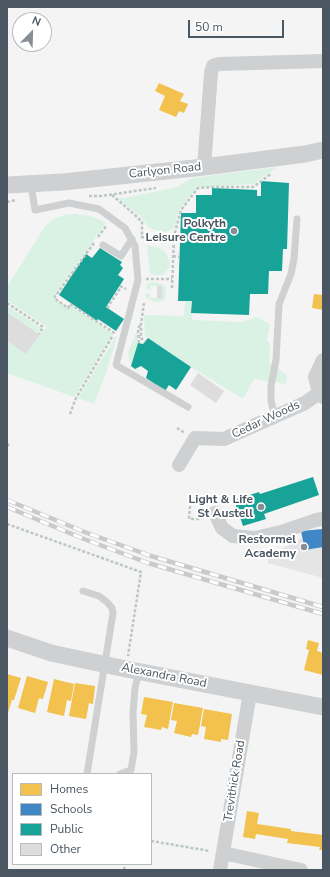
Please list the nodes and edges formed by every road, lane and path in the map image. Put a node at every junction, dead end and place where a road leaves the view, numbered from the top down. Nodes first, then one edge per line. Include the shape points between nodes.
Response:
1 (323, 61) edge
2 (323, 150) edge
3 (204, 167) junction
4 (272, 173) dead end
5 (31, 184) junction
6 (7, 185) edge
7 (111, 195) dead end
8 (297, 219) dead end
9 (104, 229) dead end
10 (174, 236) junction
11 (131, 238) junction
12 (142, 238) junction
13 (103, 245) dead end
14 (173, 256) junction
15 (179, 257) dead end
16 (172, 278) junction
17 (138, 280) junction
18 (120, 286) dead end
19 (172, 288) dead end
20 (7, 303) edge
21 (144, 303) dead end
22 (107, 308) dead end
23 (141, 324) junction
24 (115, 333) junction
25 (39, 334) dead end
26 (123, 339) junction
27 (145, 342) dead end
28 (139, 343) dead end
29 (323, 360) edge
30 (321, 395) edge
31 (188, 407) dead end
32 (70, 414) dead end
33 (274, 416) junction
34 (179, 465) dead end
35 (190, 506) dead end
36 (215, 513) joint
37 (323, 519) edge
38 (7, 524) edge
39 (83, 590) dead end
40 (7, 638) edge
41 (105, 664) junction
42 (132, 670) junction
43 (250, 692) junction
44 (323, 707) edge
45 (87, 773) edge
46 (123, 773) edge
47 (152, 841) edge
48 (223, 853) junction
49 (220, 870) edge
50 (301, 870) edge

1 - 3 street via 213,66
2 - 3 street, Carlyon Road
3 - 5 street, Carlyon Road
4 - 10 path via 253,187 198,188 181,210
5 - 6 street, Carlyon Road
5 - 11 lane via 35,210 69,203 99,209 125,228
7 - 12 path via 142,222
8 - 33 lane via 291,274 278,304 276,360 271,386
9 - 24 path via 54,298 68,308 70,304
10 - 12 path
10 - 14 path
11 - 12 path
11 - 13 lane via 121,256
11 - 17 lane via 135,246
14 - 15 path
14 - 16 path
16 - 17 path
16 - 19 path
17 - 26 lane
18 - 22 path
20 - 25 path via 43,327
21 - 23 path
23 - 27 path via 141,338
23 - 28 path via 138,330
24 - 26 path
24 - 32 path via 76,398
26 - 31 lane via 116,365
29 - 30 street via 315,377
30 - 33 street, Cedar Woods
33 - 34 street, Cedar Woods via 224,439 195,438
35 - 36 path via 189,519 198,519
36 - 37 street via 222,528 233,536 255,538
38 - 42 path via 141,572 130,647
39 - 41 lane via 99,596 112,608
40 - 41 street, Alexandra Road via 51,654
41 - 42 street, Alexandra Road
41 - 45 lane
42 - 43 street, Alexandra Road
42 - 46 lane via 135,688 134,752 131,770
43 - 44 street, Alexandra Road
43 - 48 street, Trevithick Road
47 - 48 path
48 - 49 street, Trevithick Road
48 - 50 street

